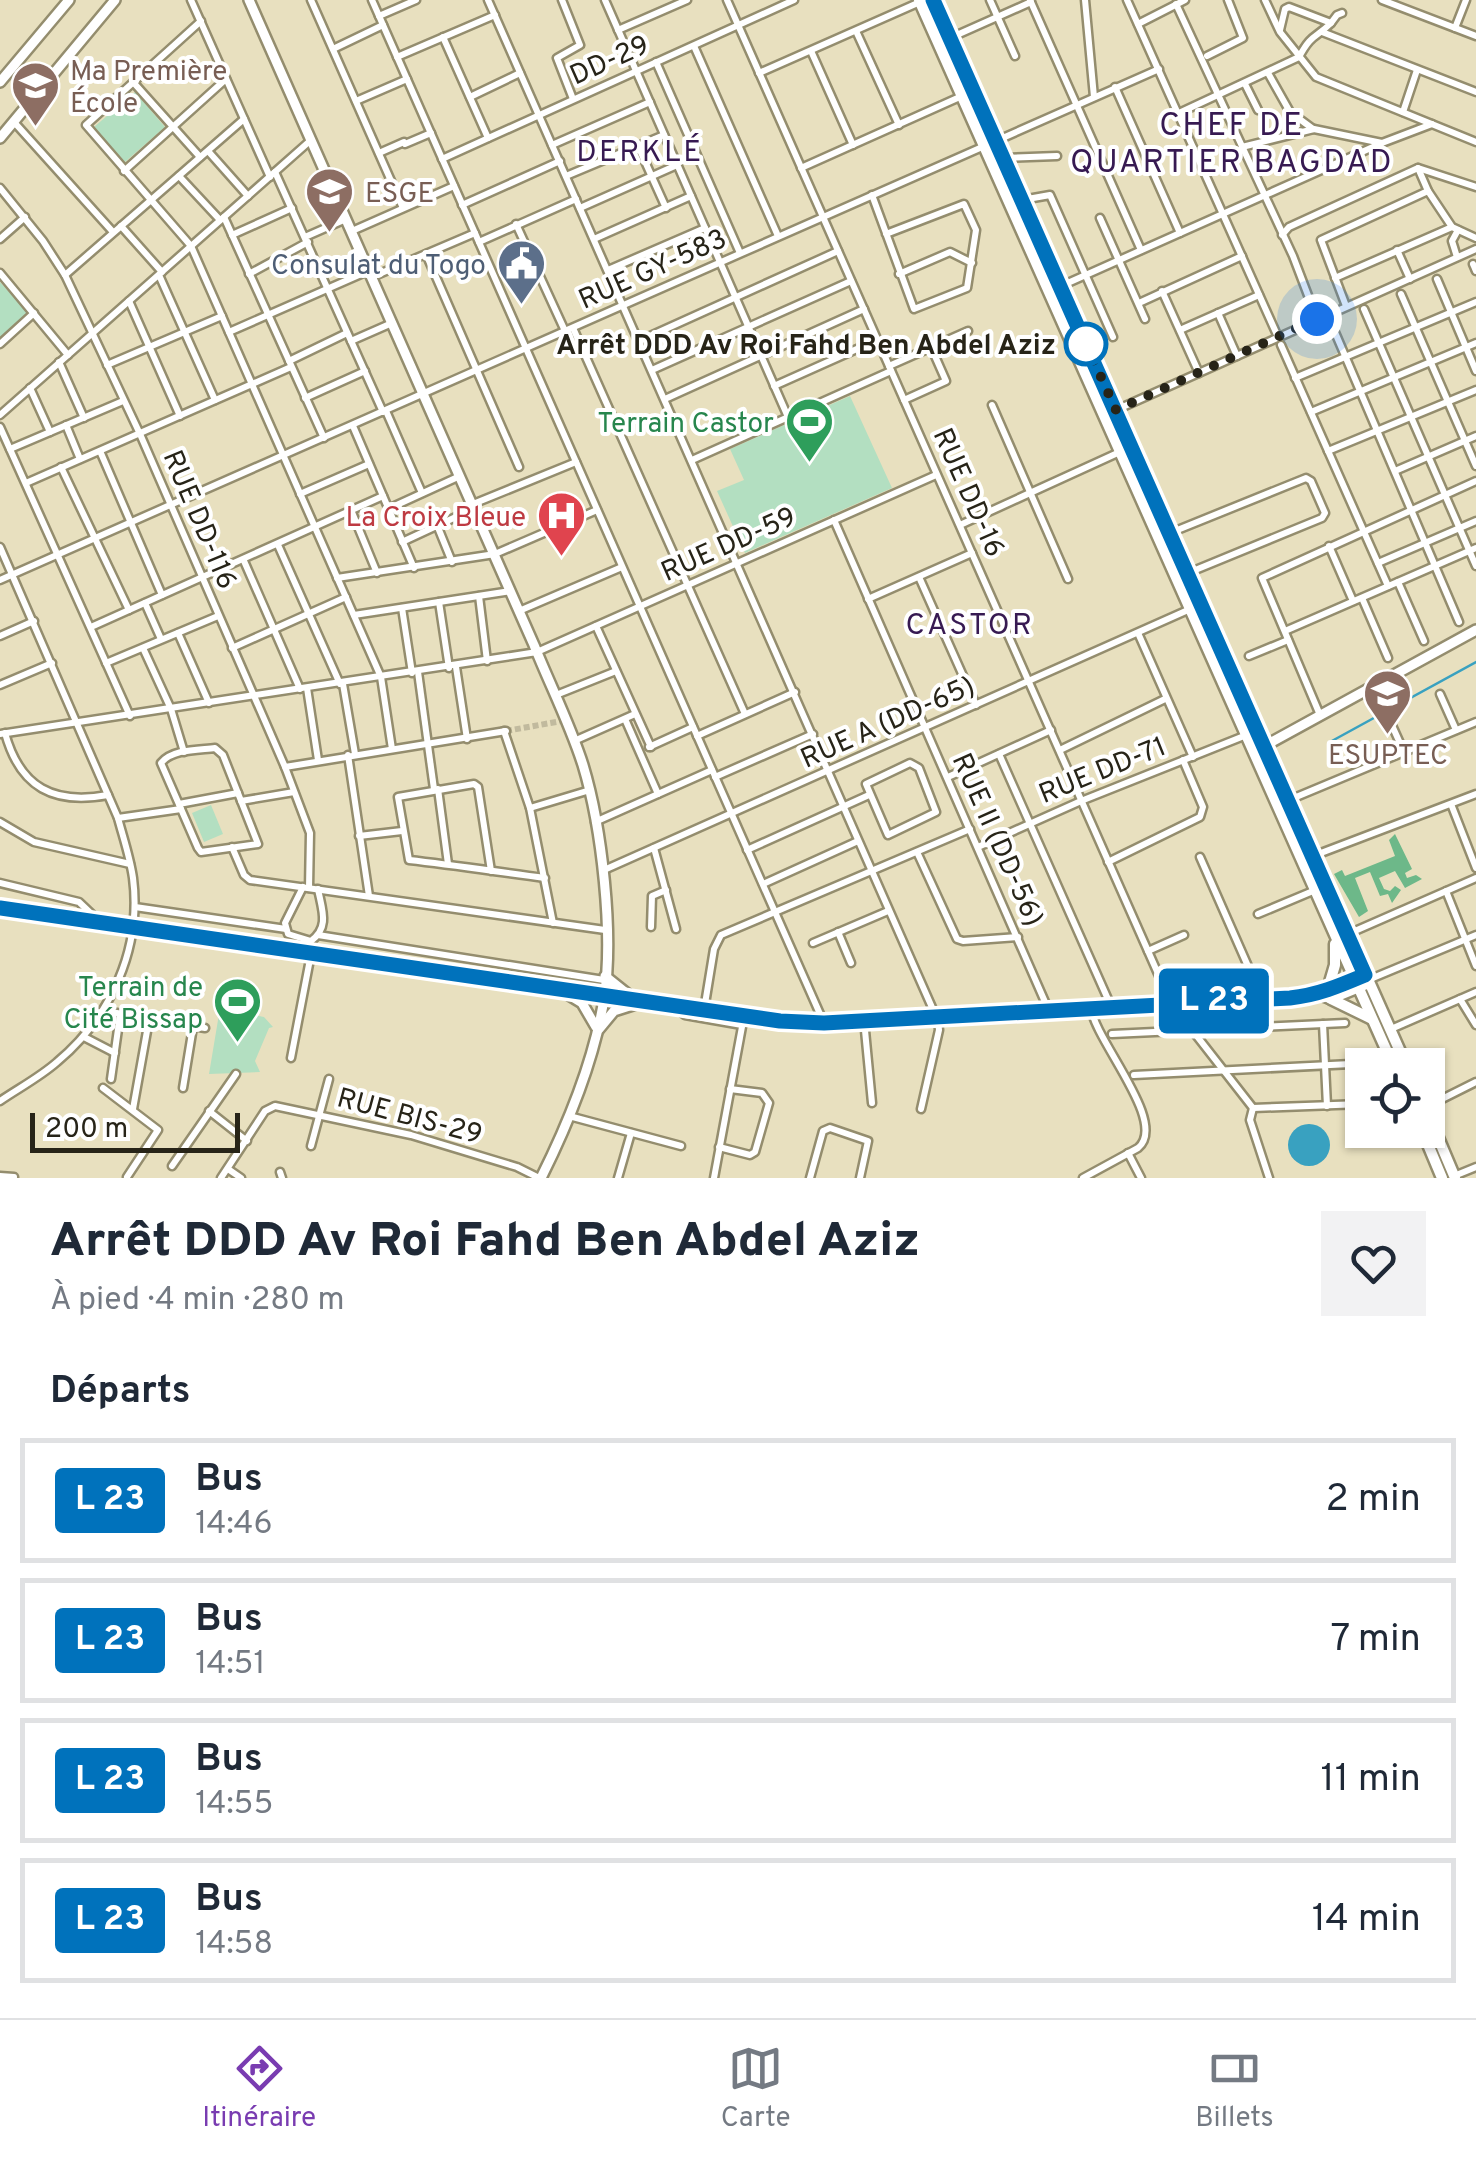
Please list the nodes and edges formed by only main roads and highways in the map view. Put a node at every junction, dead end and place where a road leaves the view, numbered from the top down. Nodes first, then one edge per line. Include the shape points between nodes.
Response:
1 (933, 0) edge
2 (919, 1) edge
3 (990, 142) junction
4 (1341, 936) junction
5 (1363, 981) junction
6 (1372, 1019) junction
7 (1385, 1048) edge
8 (1398, 1048) edge
9 (1433, 1148) edge
10 (1440, 1148) edge
11 (1450, 1177) edge

1 - 3 main road
2 - 3 main road
3 - 4 main road via 1188,610 1313,891
3 - 4 main road via 1004,158 1170,532
4 - 5 main road
4 - 6 main road via 1326,994
5 - 6 main road
5 - 8 main road
6 - 7 main road
9 - 11 main road
10 - 11 main road

